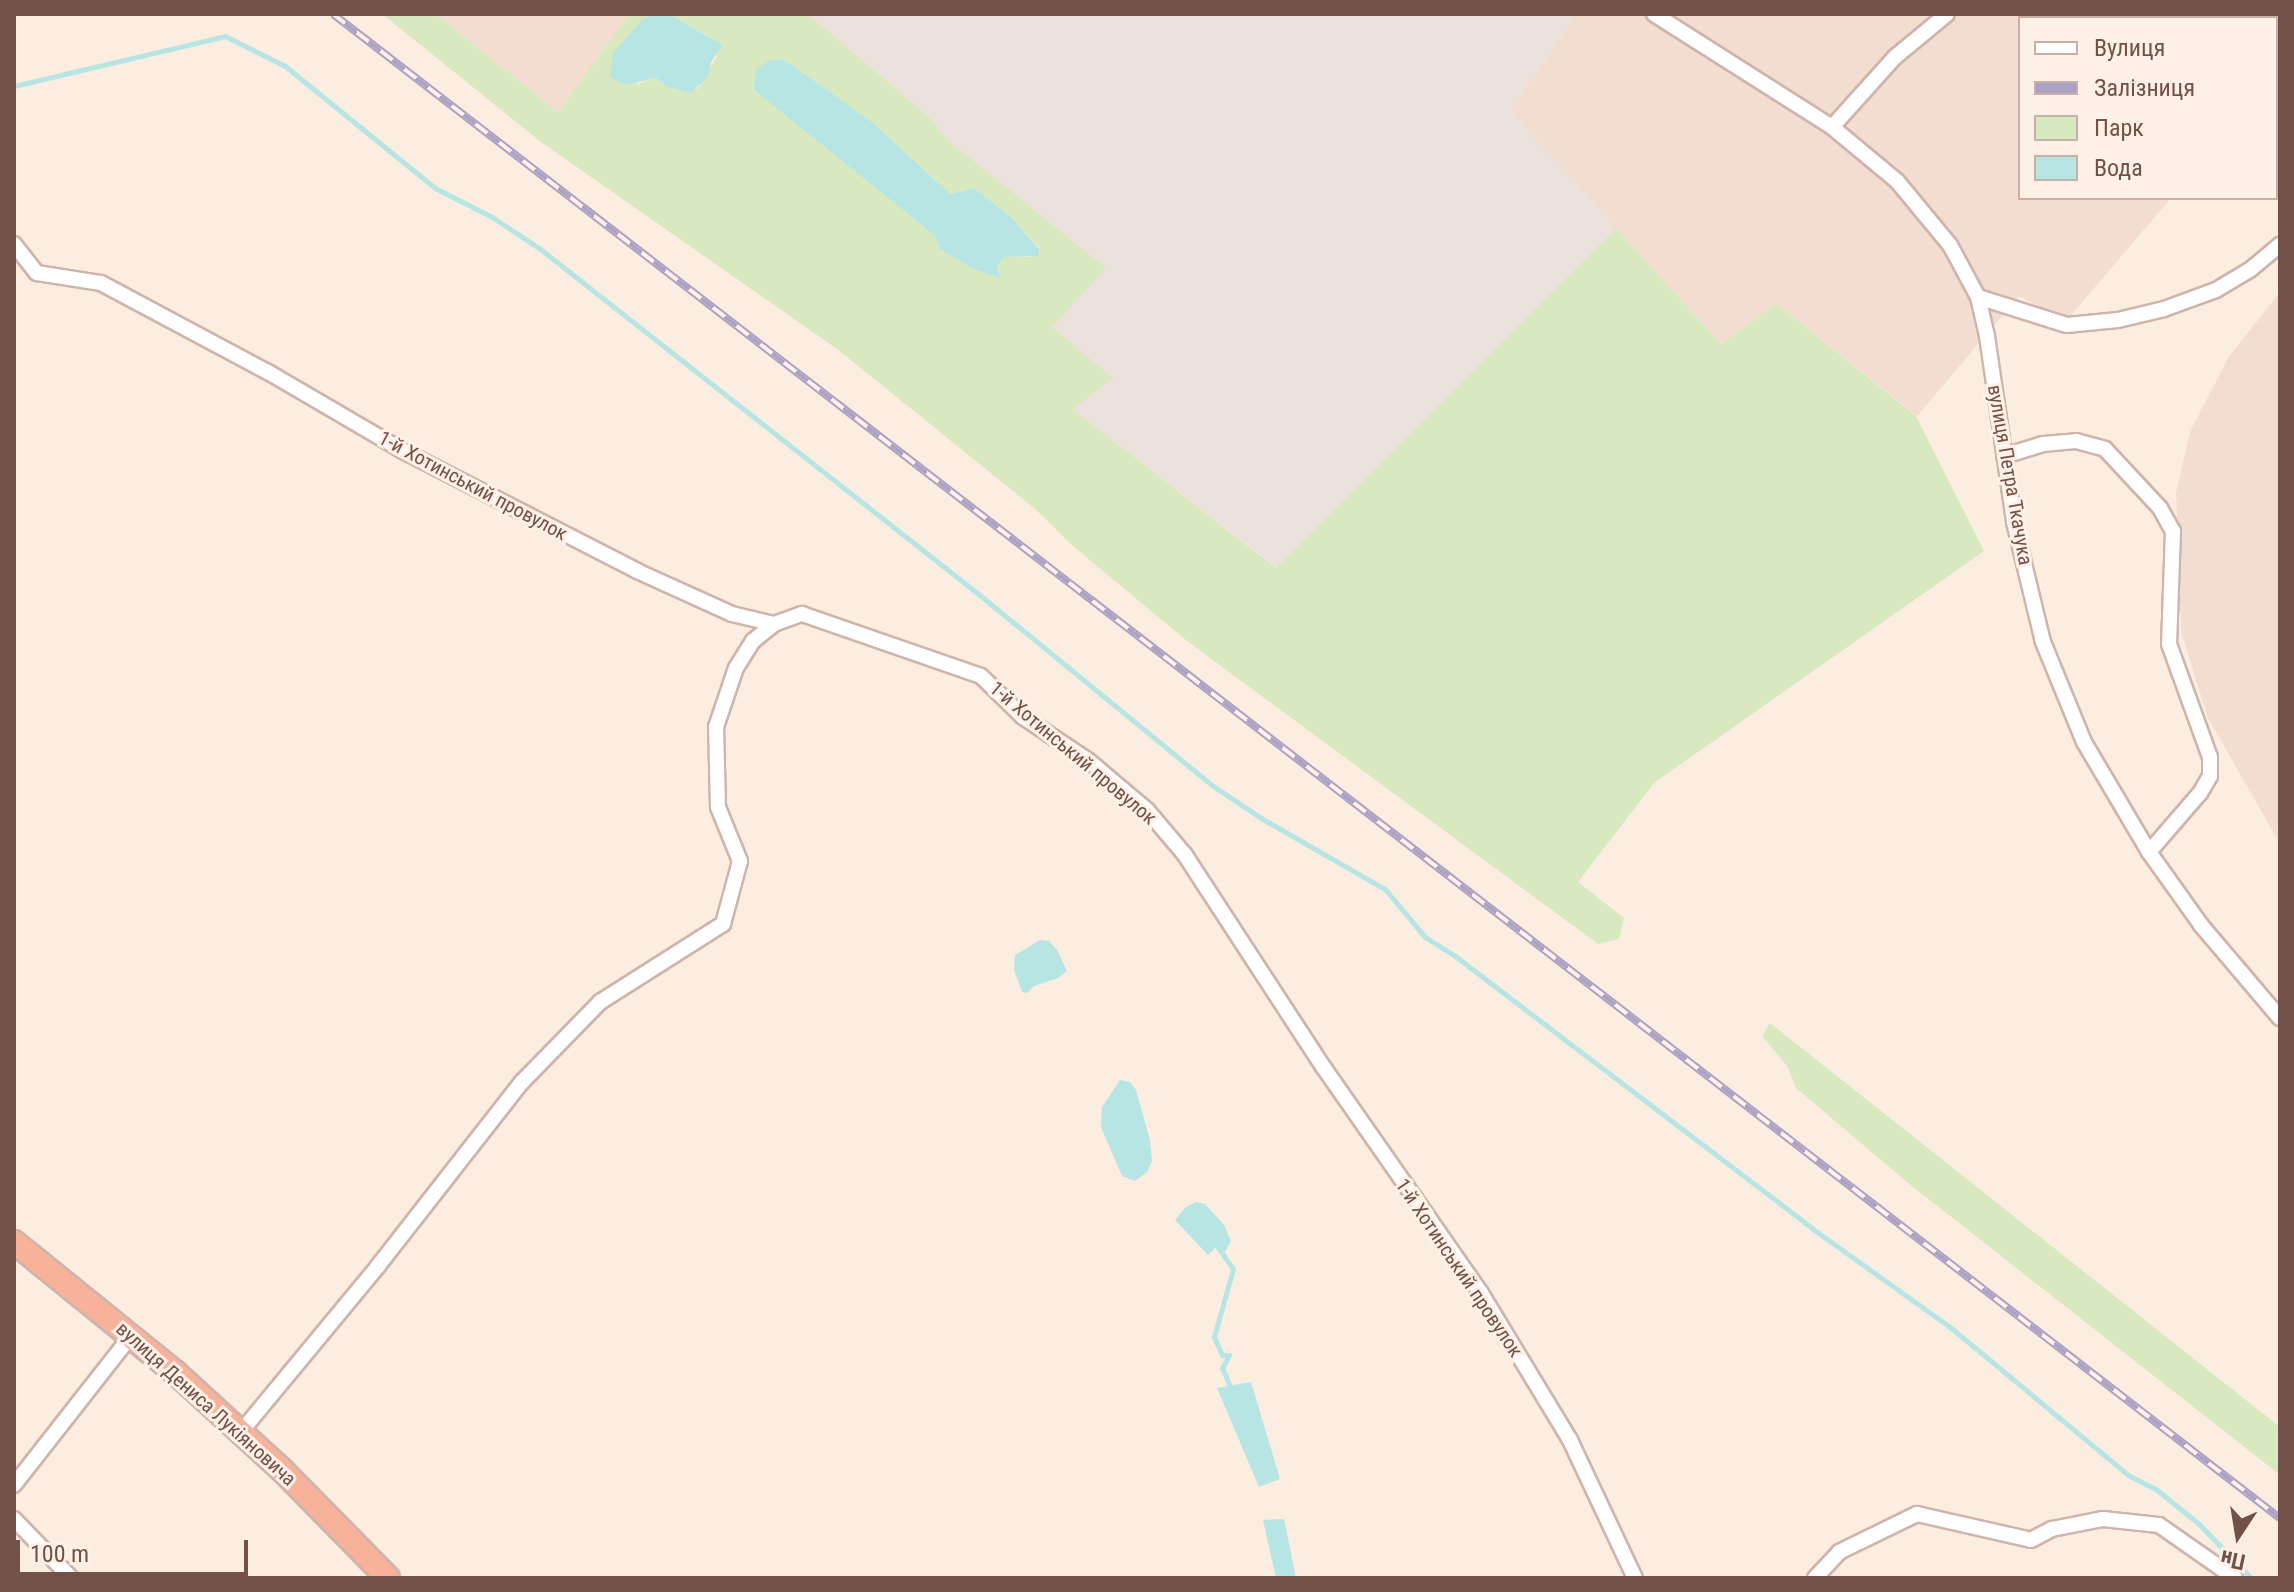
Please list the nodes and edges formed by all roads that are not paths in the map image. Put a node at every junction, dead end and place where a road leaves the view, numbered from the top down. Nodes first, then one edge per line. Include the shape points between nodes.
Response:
1 (1654, 14) edge
2 (1947, 14) edge
3 (1832, 127) junction
4 (14, 244) edge
5 (2280, 245) edge
6 (1978, 297) junction
7 (2004, 456) junction
8 (774, 624) junction
9 (2149, 852) junction
10 (2280, 1018) edge
11 (14, 1242) edge
12 (131, 1336) junction
13 (240, 1433) junction
14 (14, 1485) edge
15 (14, 1519) edge
16 (71, 1578) edge
17 (388, 1578) edge
18 (1635, 1578) edge
19 (1815, 1578) edge
20 (2235, 1578) edge

1 - 3 street, вулиця Петра Ткачука
2 - 3 street via 1895,57
3 - 6 street, вулиця Петра Ткачука via 1897,181 1950,245
4 - 8 street, 1-й Хотинський провулок via 37,273 101,283 403,451 623,564 732,614
5 - 6 street via 2216,290 2118,320 2067,325
6 - 7 street, вулиця Петра Ткачука
7 - 9 street, вулиця Петра Ткачука via 2043,642 2084,742
7 - 9 street via 2065,442 2105,449 2160,508 2173,531 2169,644 2210,757 2210,776
8 - 13 street via 753,641 736,668 716,727 718,807 740,861 723,924 600,1002 522,1082
8 - 18 street, 1-й Хотинський провулок via 802,614 981,676 1023,717 1089,761 1147,810 1227,915 1324,1068 1481,1293 1570,1440
9 - 10 street, вулиця Петра Ткачука via 2201,925
11 - 12 highway, вулиця Дениса Лукіяновича
12 - 13 highway, вулиця Дениса Лукіяновича
12 - 14 street
13 - 17 highway, вулиця Дениса Лукіяновича
15 - 16 street
19 - 20 street via 1839,1552 1917,1514 2031,1540 2052,1529 2103,1519 2159,1525

